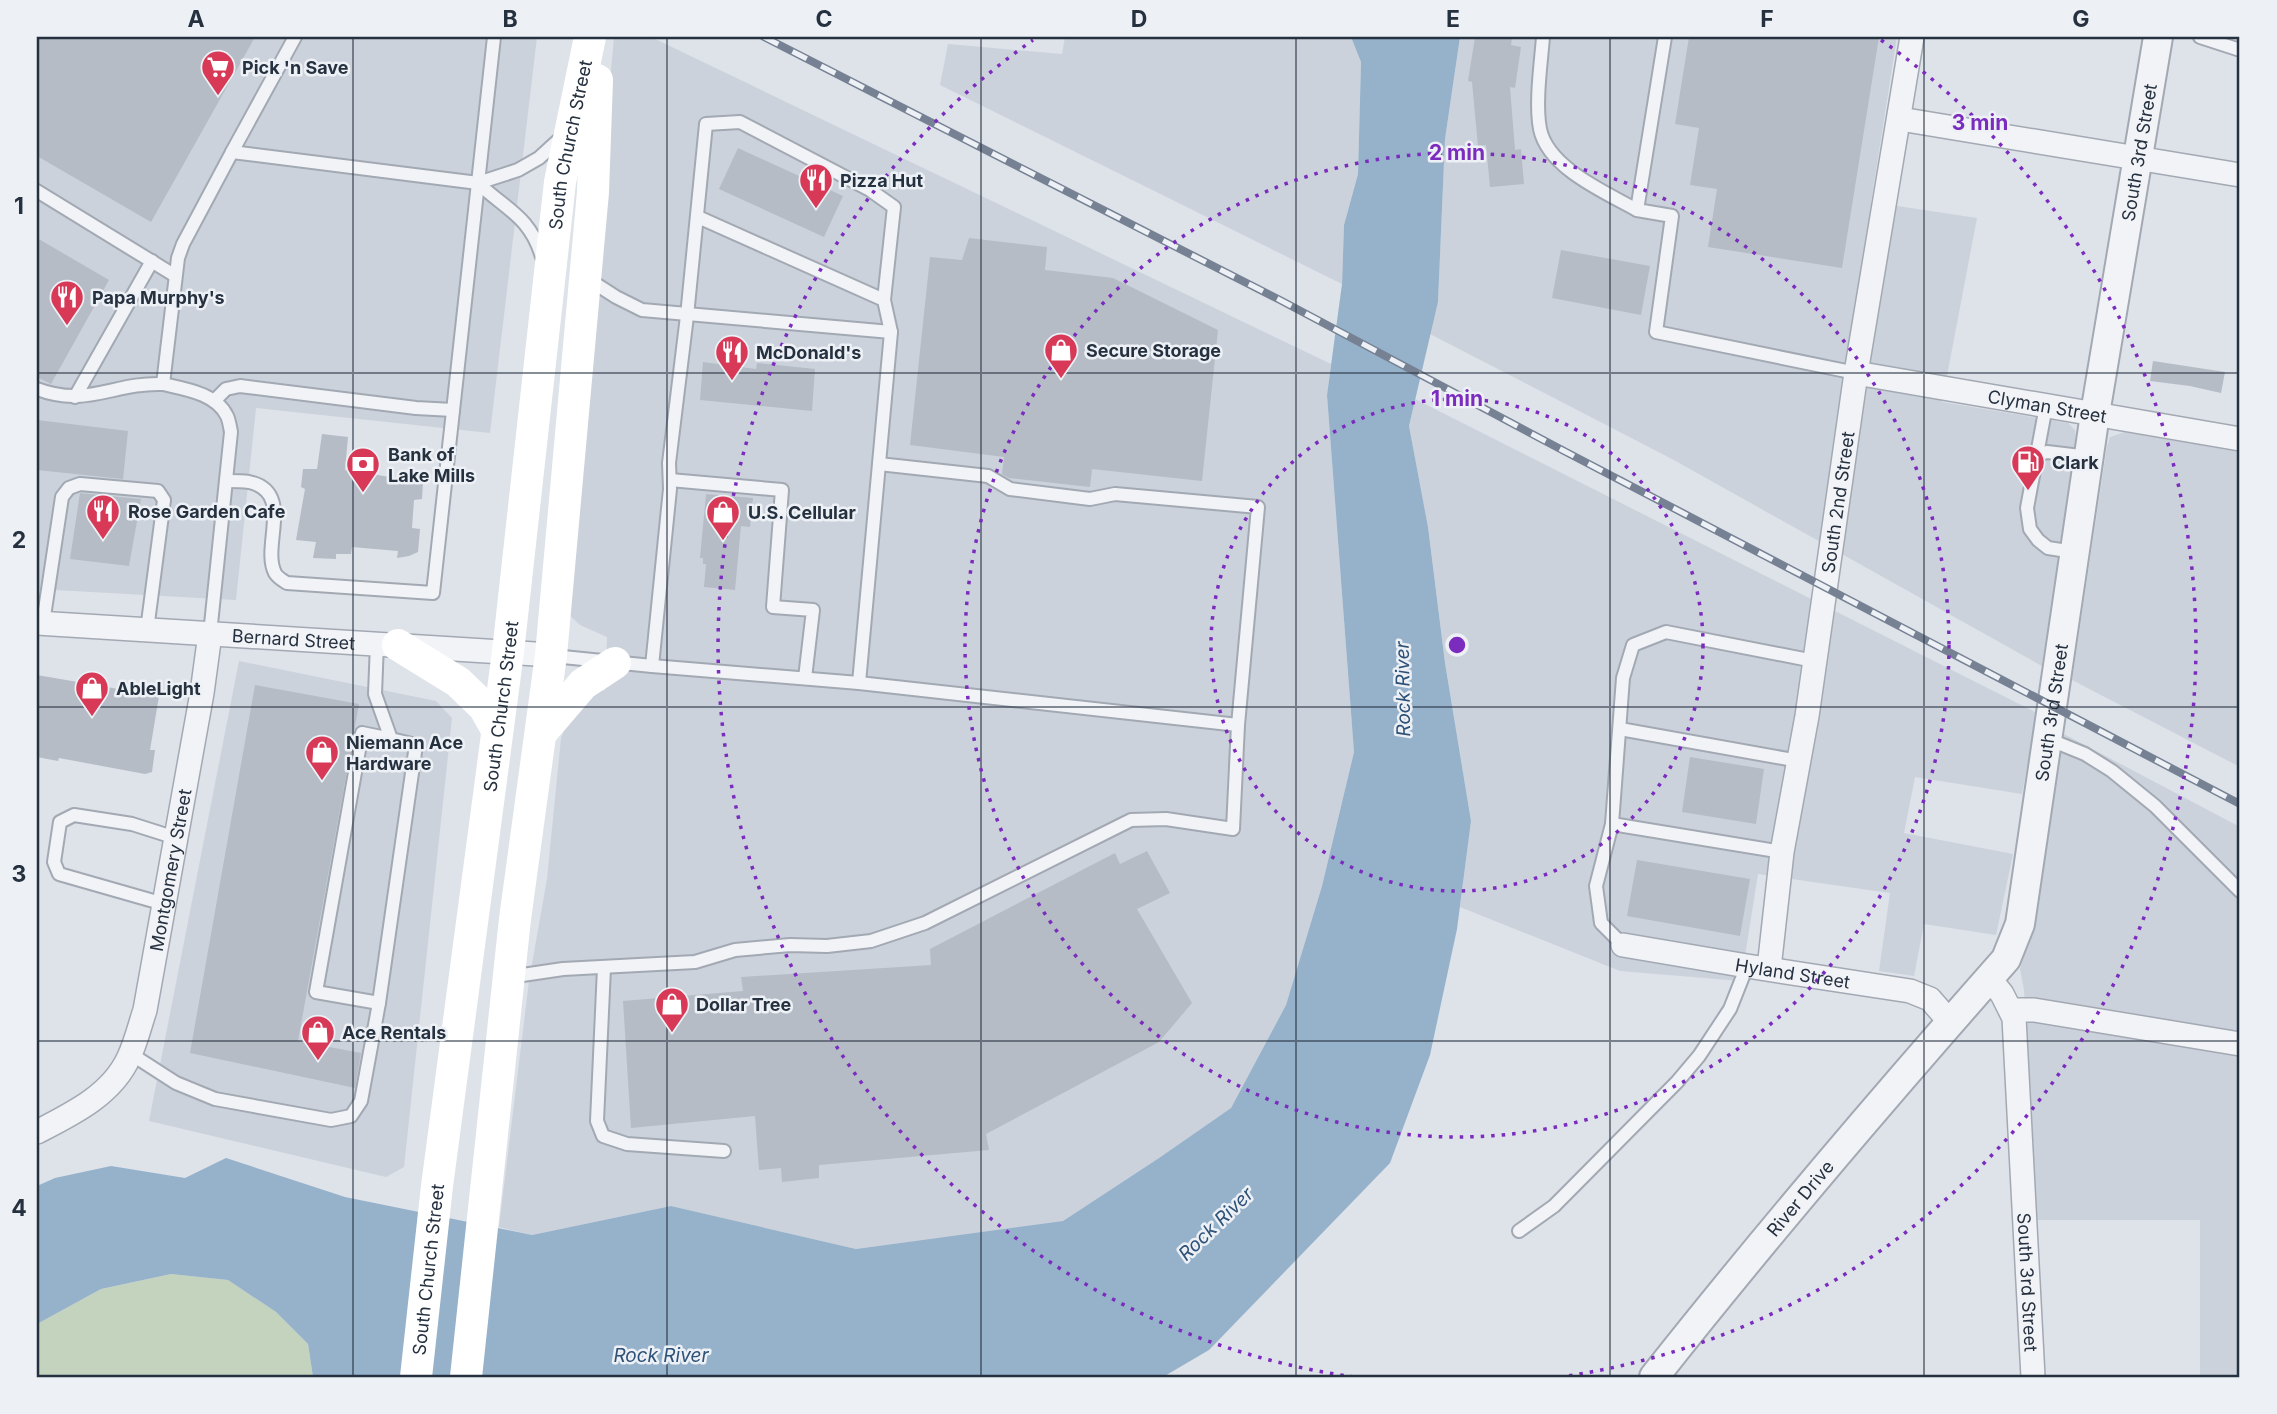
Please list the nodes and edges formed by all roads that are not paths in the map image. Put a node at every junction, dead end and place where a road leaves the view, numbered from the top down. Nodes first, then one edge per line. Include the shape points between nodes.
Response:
1 (295, 37) edge
2 (494, 37) edge
3 (590, 37) edge
4 (598, 37) edge
5 (1543, 37) edge
6 (1665, 37) edge
7 (1912, 37) edge
8 (2158, 37) edge
9 (2200, 37) edge
10 (2240, 50) edge
11 (1900, 119) junction
12 (572, 124) junction
13 (232, 152) junction
14 (2137, 158) junction
15 (2240, 175) edge
16 (478, 183) junction
17 (37, 191) edge
18 (1636, 210) junction
19 (698, 217) junction
20 (152, 261) junction
21 (174, 275) junction
22 (585, 277) junction
23 (549, 282) junction
24 (884, 300) junction
25 (687, 316) junction
26 (891, 332) junction
27 (1856, 373) junction
28 (163, 384) junction
29 (37, 390) edge
30 (75, 397) junction
31 (214, 401) junction
32 (2046, 406) junction
33 (453, 410) junction
34 (2095, 414) junction
35 (2240, 439) edge
36 (2037, 455) junction
37 (2089, 457) junction
38 (879, 464) junction
39 (670, 480) junction
40 (227, 481) junction
41 (2075, 552) junction
42 (40, 623) edge
43 (147, 630) junction
44 (210, 634) junction
45 (388, 644) junction
46 (508, 652) junction
47 (551, 655) junction
48 (1814, 661) junction
49 (615, 663) junction
50 (652, 666) junction
51 (805, 678) junction
52 (859, 683) junction
53 (1238, 725) junction
54 (1620, 729) junction
55 (497, 730) junction
56 (540, 734) junction
57 (391, 738) junction
58 (2048, 739) junction
59 (1799, 761) junction
60 (1612, 824) junction
61 (176, 838) junction
62 (1782, 852) junction
63 (2240, 891) edge
64 (164, 904) junction
65 (1623, 945) joint
66 (1758, 967) junction
67 (604, 968) junction
68 (509, 977) junction
69 (1989, 978) junction
70 (379, 1003) junction
71 (2011, 1010) junction
72 (1950, 1022) junction
73 (2240, 1044) edge
74 (131, 1054) junction
75 (37, 1132) edge
76 (724, 1151) dead end
77 (1519, 1231) dead end
78 (416, 1377) edge
79 (466, 1377) edge
80 (1654, 1377) edge
81 (2033, 1377) edge

1 - 13 lane
2 - 16 lane
3 - 12 main road, South Church Street
4 - 22 main road, South Church Street
5 - 18 lane via 1540,130 1552,156
6 - 18 lane
7 - 11 street, South 2nd Street
8 - 14 street, South 3rd Street
9 - 10 lane
11 - 14 street
11 - 27 street, South 2nd Street
12 - 16 lane via 539,158
12 - 23 main road, South Church Street via 560,182
13 - 16 lane
13 - 21 lane via 183,244
14 - 15 street
14 - 34 street, South 3rd Street
16 - 23 lane via 507,204 529,229
16 - 33 lane
17 - 20 lane
18 - 27 lane via 1672,216 1656,332
19 - 24 lane
19 - 24 lane via 706,124 740,122 894,207
19 - 25 lane
20 - 21 lane
20 - 30 lane
21 - 28 lane
22 - 25 lane via 642,310
22 - 47 main road, South Church Street
23 - 46 main road, South Church Street
24 - 26 lane
25 - 26 lane
25 - 39 lane
26 - 38 lane
27 - 32 street, Clyman Street
27 - 48 street, South 2nd Street
28 - 30 lane via 145,383
28 - 31 lane
29 - 30 lane
31 - 33 lane via 226,389 240,386
31 - 40 lane via 227,415 231,432
32 - 34 street, Clyman Street
32 - 36 lane
33 - 40 lane via 433,593 287,583 276,576 272,565 275,508 268,495 249,482
34 - 35 street, Clyman Street
34 - 37 street, South 3rd Street
36 - 37 lane
36 - 41 lane via 2027,508 2030,528 2048,548
37 - 41 street, South 3rd Street
38 - 52 lane
38 - 53 lane via 988,476 1010,489 1090,499 1115,494 1258,507
39 - 50 lane
39 - 51 lane via 782,490 773,607 813,610
40 - 44 lane
41 - 58 street, South 3rd Street
42 - 43 street, Bernard Street
42 - 43 lane via 62,497 80,484 158,491 164,499
43 - 44 street, Bernard Street
44 - 45 street, Bernard Street
44 - 61 street, Montgomery Street
45 - 46 street, Bernard Street
45 - 55 main road via 458,682 484,707
45 - 57 lane via 375,694
46 - 47 street, Bernard Street
46 - 55 main road, South Church Street
47 - 49 lane
47 - 56 main road, South Church Street
48 - 54 lane via 1666,632 1633,645 1623,678
48 - 59 street, South 2nd Street
49 - 50 lane
49 - 56 main road via 583,684
50 - 51 lane
51 - 52 lane
52 - 53 lane
53 - 67 lane via 1233,830 1166,818 1131,820 925,923 871,941 735,950 695,962
54 - 59 lane
54 - 60 lane
55 - 78 main road, South Church Street
56 - 68 main road, South Church Street
57 - 70 lane via 416,745
57 - 70 lane via 362,733 316,992
58 - 63 lane via 2112,771 2155,806
58 - 69 street, South 3rd Street via 2020,924 2006,959
59 - 62 street, South 2nd Street
60 - 62 lane
60 - 65 lane via 1596,886 1601,923
61 - 64 street, Montgomery Street
61 - 64 lane via 132,824 86,817 60,822 54,862 59,874
62 - 66 street, South 2nd Street
64 - 74 street, Montgomery Street via 145,1010
65 - 66 street, Hyland Street
66 - 72 street, Hyland Street via 1910,991 1930,999
66 - 77 lane via 1677,1082 1554,1206
67 - 68 lane
67 - 76 lane via 597,1121 603,1136 628,1144
68 - 79 main road, South Church Street
69 - 71 street, South 3rd Street
69 - 72 street, River Drive
70 - 74 lane via 361,1101 351,1116 331,1120 215,1099 176,1083
71 - 73 street
71 - 81 street, South 3rd Street
72 - 80 street, River Drive
74 - 75 street, Montgomery Street via 101,1094

